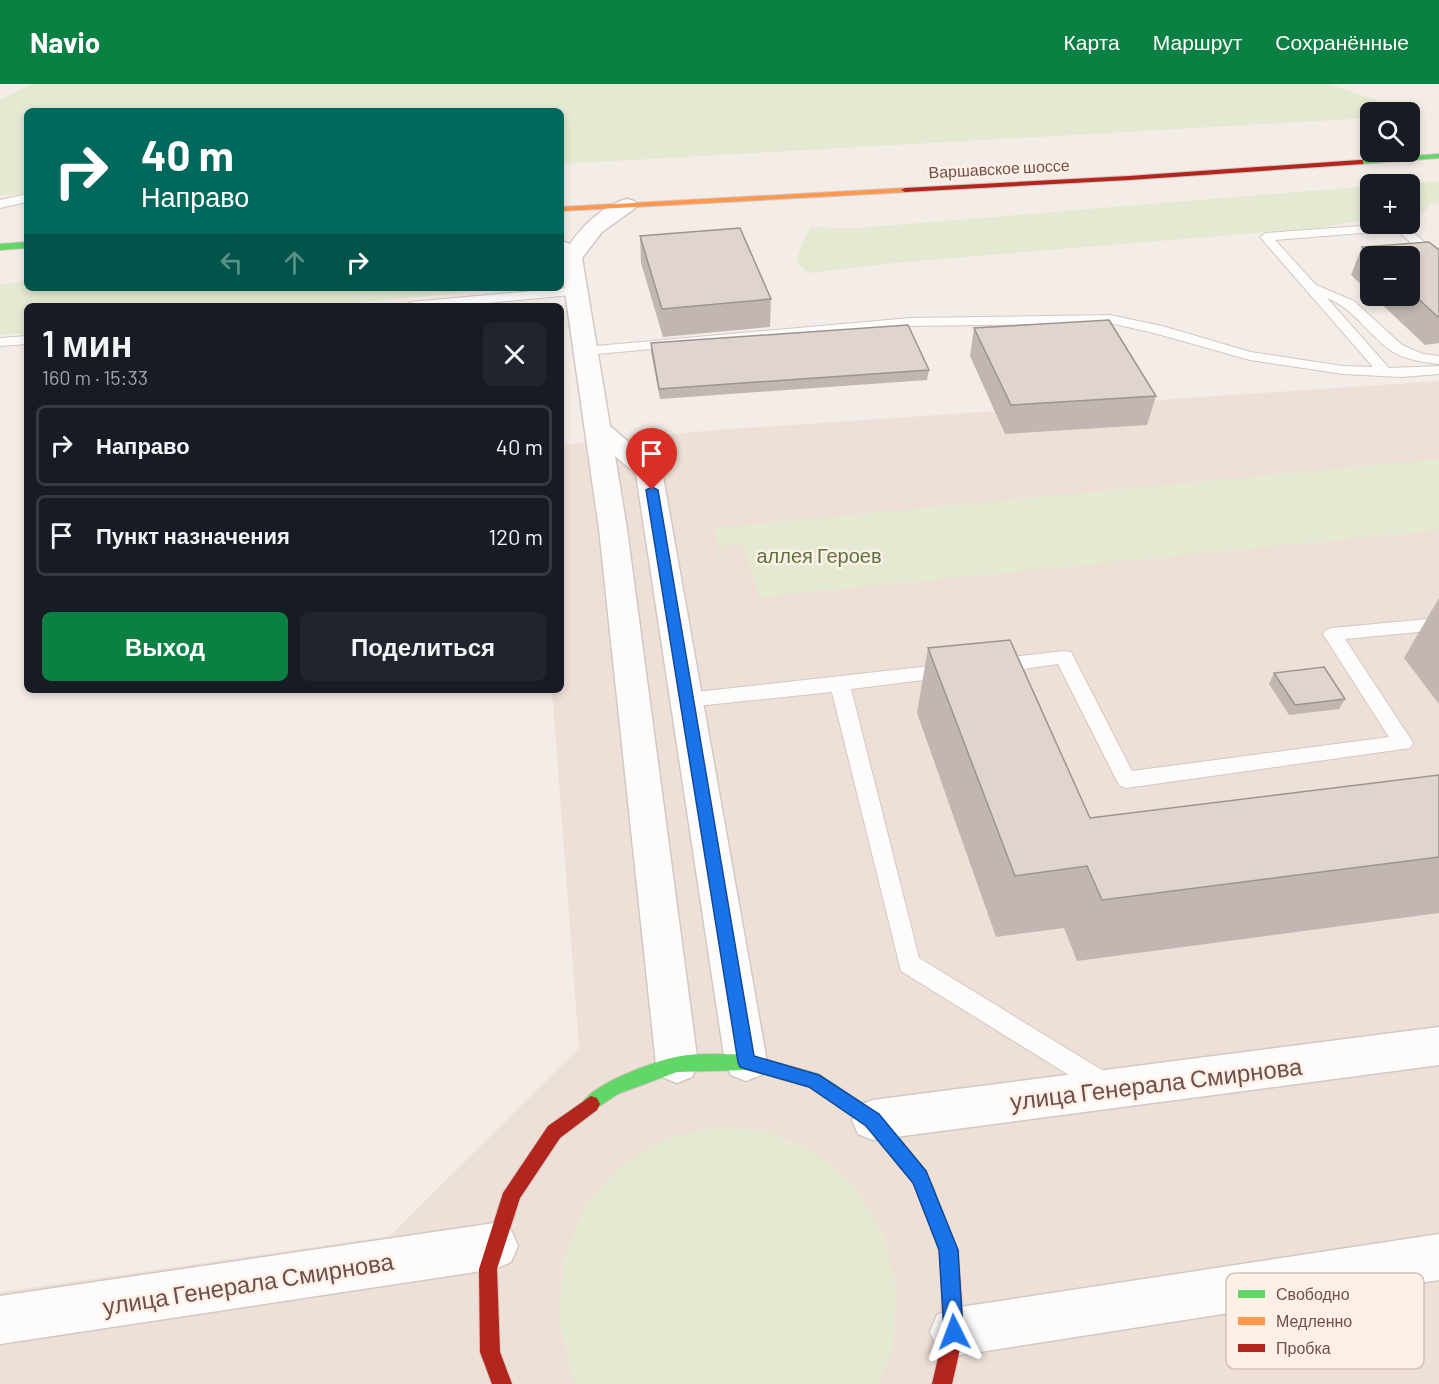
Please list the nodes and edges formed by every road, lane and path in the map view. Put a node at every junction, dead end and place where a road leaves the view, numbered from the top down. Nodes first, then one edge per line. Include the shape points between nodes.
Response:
1 (1439, 156) edge
2 (24, 199) edge
3 (0, 204) edge
4 (627, 205) junction
5 (564, 209) edge
6 (24, 245) edge
7 (0, 247) edge
8 (566, 253) edge
9 (1436, 258) edge
10 (1310, 287) junction
11 (576, 291) junction
12 (444, 303) edge
13 (24, 340) edge
14 (0, 342) edge
15 (585, 351) junction
16 (1439, 360) edge
17 (1439, 370) edge
18 (1385, 372) junction
19 (597, 428) junction
20 (658, 527) junction
21 (613, 529) junction
22 (1439, 624) edge
23 (840, 684) junction
24 (687, 700) junction
25 (1439, 1046) edge
26 (746, 1062) junction
27 (678, 1064) junction
28 (1109, 1088) junction
29 (873, 1120) junction
30 (495, 1246) junction
31 (1439, 1257) edge
32 (1336, 1273) edge
33 (1226, 1290) edge
34 (0, 1320) edge
35 (954, 1332) junction
36 (502, 1384) edge
37 (942, 1384) edge

1 - 4 main road, Варшавское шоссе
2 - 3 lane
4 - 5 main road, Варшавское шоссе
4 - 8 street via 595,225
6 - 7 main road
8 - 11 street
9 - 10 lane via 1400,226 1266,237
10 - 16 lane via 1347,302 1392,346
10 - 18 lane
11 - 12 lane
11 - 15 street
13 - 14 lane
15 - 18 lane via 910,322 1110,319 1250,356
15 - 19 street
17 - 18 lane
19 - 20 street via 649,471
19 - 21 street
20 - 21 street
20 - 24 street
21 - 27 street
22 - 23 lane via 1332,634 1403,742 1126,780 1064,657
23 - 24 lane
23 - 28 lane via 909,964
24 - 26 street
25 - 28 street, улица Генерала Смирнова
26 - 27 main road
26 - 29 main road via 813,1080
27 - 30 main road via 612,1088 554,1132 512,1193
28 - 29 street, улица Генерала Смирнова
29 - 35 main road via 920,1177 949,1250
30 - 34 street, улица Генерала Смирнова
30 - 36 main road via 488,1269 490,1352
31 - 32 street
33 - 35 street
35 - 37 main road

